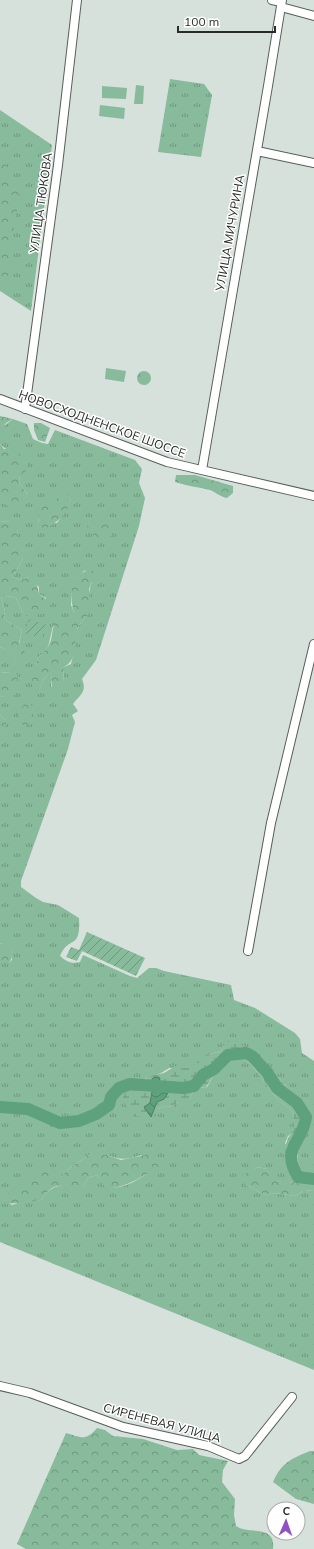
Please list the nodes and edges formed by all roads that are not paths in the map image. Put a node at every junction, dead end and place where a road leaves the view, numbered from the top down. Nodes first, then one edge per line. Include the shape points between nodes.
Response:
1 (77, 0) edge
2 (272, 0) edge
3 (281, 3) edge
4 (314, 16) edge
5 (257, 150) junction
6 (314, 163) edge
7 (0, 399) edge
8 (25, 409) junction
9 (202, 470) junction
10 (314, 496) edge
11 (314, 644) edge
12 (248, 951) dead end
13 (0, 1386) edge
14 (292, 1397) dead end

1 - 8 street, УЛИЦА ТЮКОВА
2 - 3 street
3 - 4 street
3 - 5 street, УЛИЦА МИЧУРИНА
5 - 6 street
5 - 9 street, УЛИЦА МИЧУРИНА
7 - 8 street, НОВОСХОДНЕНСКОЕ ШОССЕ
8 - 9 street, НОВОСХОДНЕНСКОЕ ШОССЕ via 142,454
9 - 10 street, НОВОСХОДНЕНСКОЕ ШОССЕ
11 - 12 street via 271,823
13 - 14 street, СИРЕНЕВАЯ УЛИЦА via 30,1393 123,1427 208,1446 239,1459 245,1456

